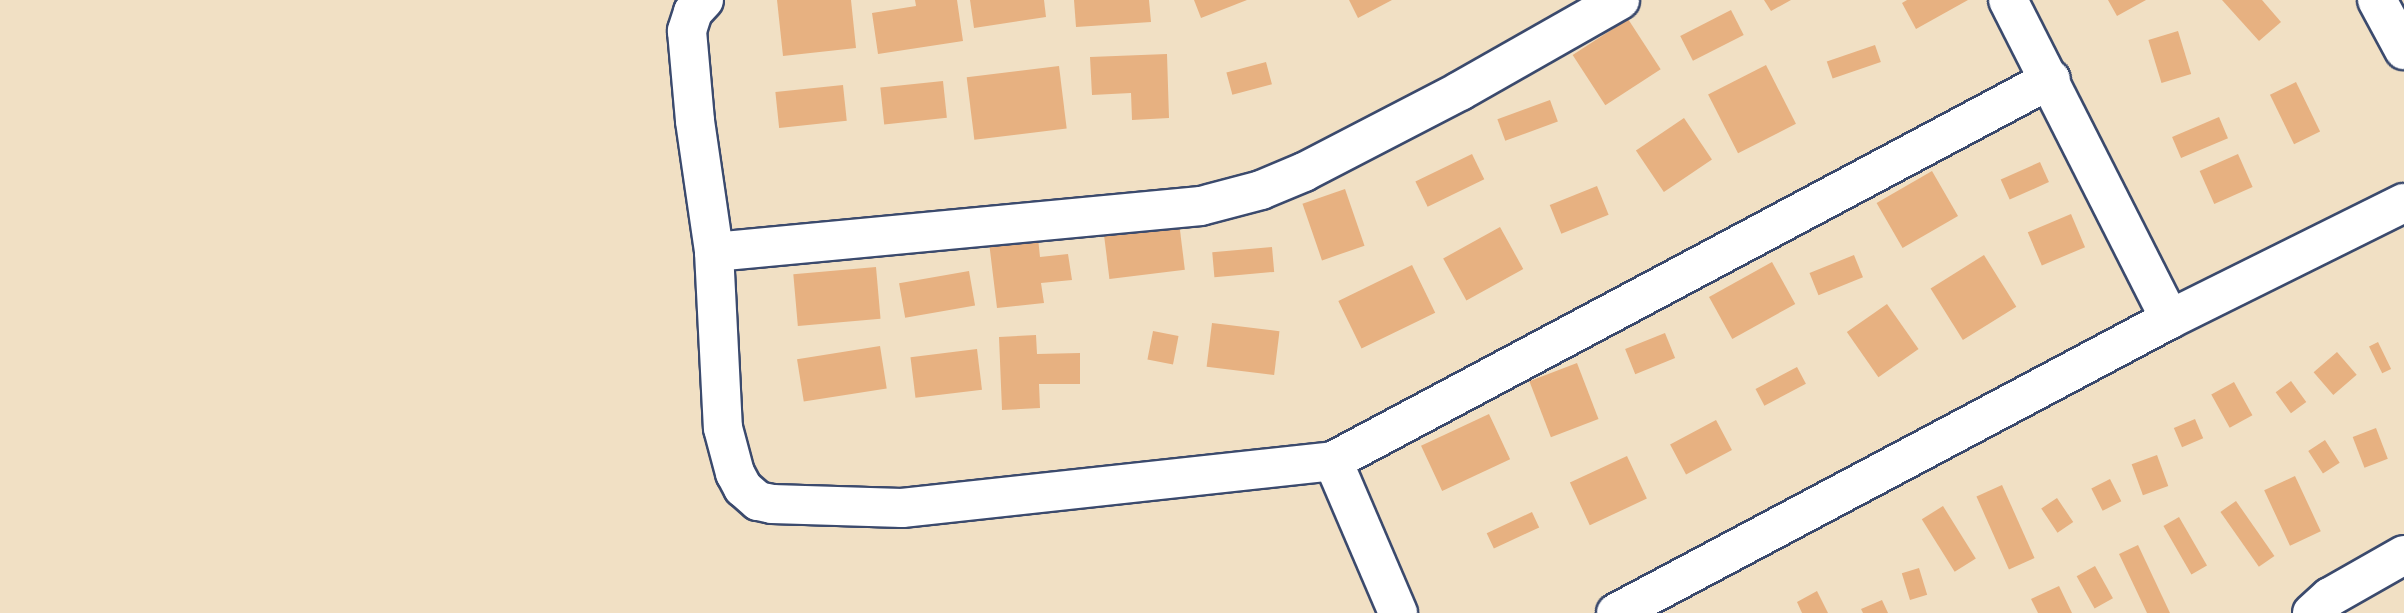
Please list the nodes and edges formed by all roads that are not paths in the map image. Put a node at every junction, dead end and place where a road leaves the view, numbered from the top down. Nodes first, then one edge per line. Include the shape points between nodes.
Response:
1 (704, 0) edge
2 (1620, 0) edge
3 (2008, 0) edge
4 (2389, 5) edge
5 (2404, 50) edge
6 (2051, 79) junction
7 (2404, 203) edge
8 (714, 252) junction
9 (2170, 319) junction
10 (1333, 461) junction
11 (2404, 555) edge
12 (1398, 613) edge
13 (1616, 613) edge
14 (2312, 613) edge

1 - 8 street via 693,12 687,31
2 - 8 street via 1460,91 1261,190 1201,206
3 - 6 street
4 - 5 street
6 - 9 street
6 - 10 street
7 - 9 street
8 - 10 street via 723,428 735,473 758,501 902,508
9 - 13 street
10 - 12 street
11 - 14 street via 2330,597

